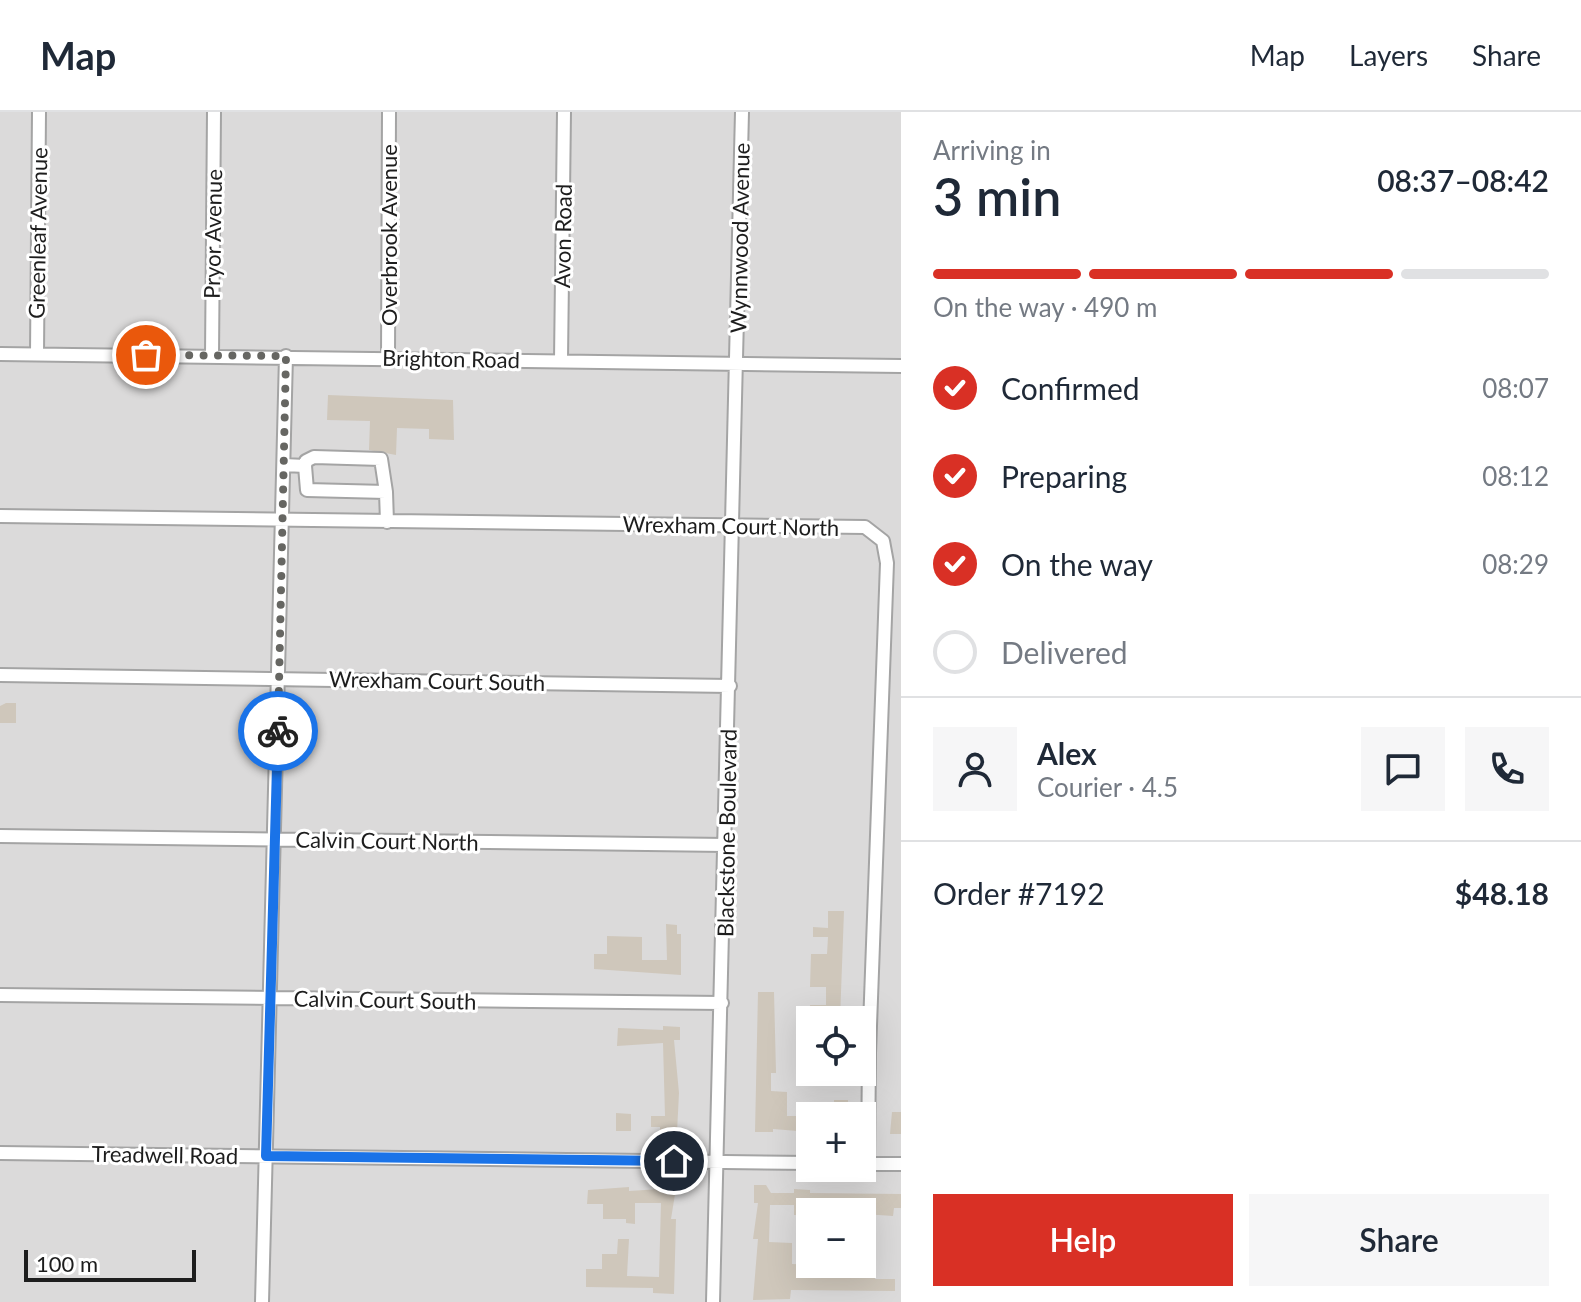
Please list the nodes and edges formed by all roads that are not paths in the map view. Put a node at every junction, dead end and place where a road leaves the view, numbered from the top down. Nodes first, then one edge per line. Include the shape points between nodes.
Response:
1 (39, 112) edge
2 (214, 112) edge
3 (389, 112) edge
4 (564, 112) edge
5 (742, 112) edge
6 (0, 354) edge
7 (37, 354) junction
8 (212, 356) junction
9 (286, 356) junction
10 (388, 358) junction
11 (561, 360) junction
12 (738, 364) junction
13 (901, 366) edge
14 (284, 465) junction
15 (305, 466) junction
16 (386, 492) junction
17 (0, 516) edge
18 (282, 521) junction
19 (387, 522) junction
20 (734, 527) junction
21 (0, 675) edge
22 (279, 679) junction
23 (730, 686) junction
24 (0, 836) edge
25 (275, 840) junction
26 (726, 845) junction
27 (0, 995) edge
28 (271, 998) junction
29 (722, 1003) junction
30 (867, 1102) edge
31 (0, 1153) edge
32 (266, 1156) junction
33 (718, 1162) junction
34 (796, 1163) edge
35 (876, 1164) edge
36 (901, 1164) edge
37 (262, 1302) edge
38 (713, 1302) edge

1 - 7 street, Greenleaf Avenue
2 - 8 street, Pryor Avenue
3 - 10 street, Overbrook Avenue
4 - 11 street, Avon Road
5 - 12 street, Wynnwood Avenue
6 - 7 street, Brighton Road
7 - 8 street, Brighton Road
8 - 9 street, Brighton Road
9 - 10 street, Brighton Road
9 - 14 street
10 - 11 street, Brighton Road
11 - 12 street, Brighton Road
12 - 13 street, Brighton Road
12 - 20 street, Blackstone Boulevard
14 - 15 street
14 - 18 street
15 - 16 street via 307,490
15 - 16 street via 314,457 381,459
16 - 19 street
17 - 18 street, Wrexham Court North
18 - 19 street, Wrexham Court North
18 - 22 street
19 - 20 street, Wrexham Court North
20 - 23 street, Blackstone Boulevard
20 - 30 street, Wrexham Court North via 865,527 883,541 887,563
21 - 22 street, Wrexham Court South
22 - 23 street, Wrexham Court South
22 - 25 street
23 - 26 street, Blackstone Boulevard
24 - 25 street, Calvin Court North
25 - 26 street, Calvin Court North
25 - 28 street
26 - 29 street, Blackstone Boulevard
27 - 28 street, Calvin Court South
28 - 29 street, Calvin Court South
28 - 32 street
29 - 33 street, Blackstone Boulevard
31 - 32 street, Treadwell Road
32 - 33 street, Treadwell Road
32 - 37 street
33 - 34 street, Treadwell Road
33 - 38 street, Blackstone Boulevard
35 - 36 street

